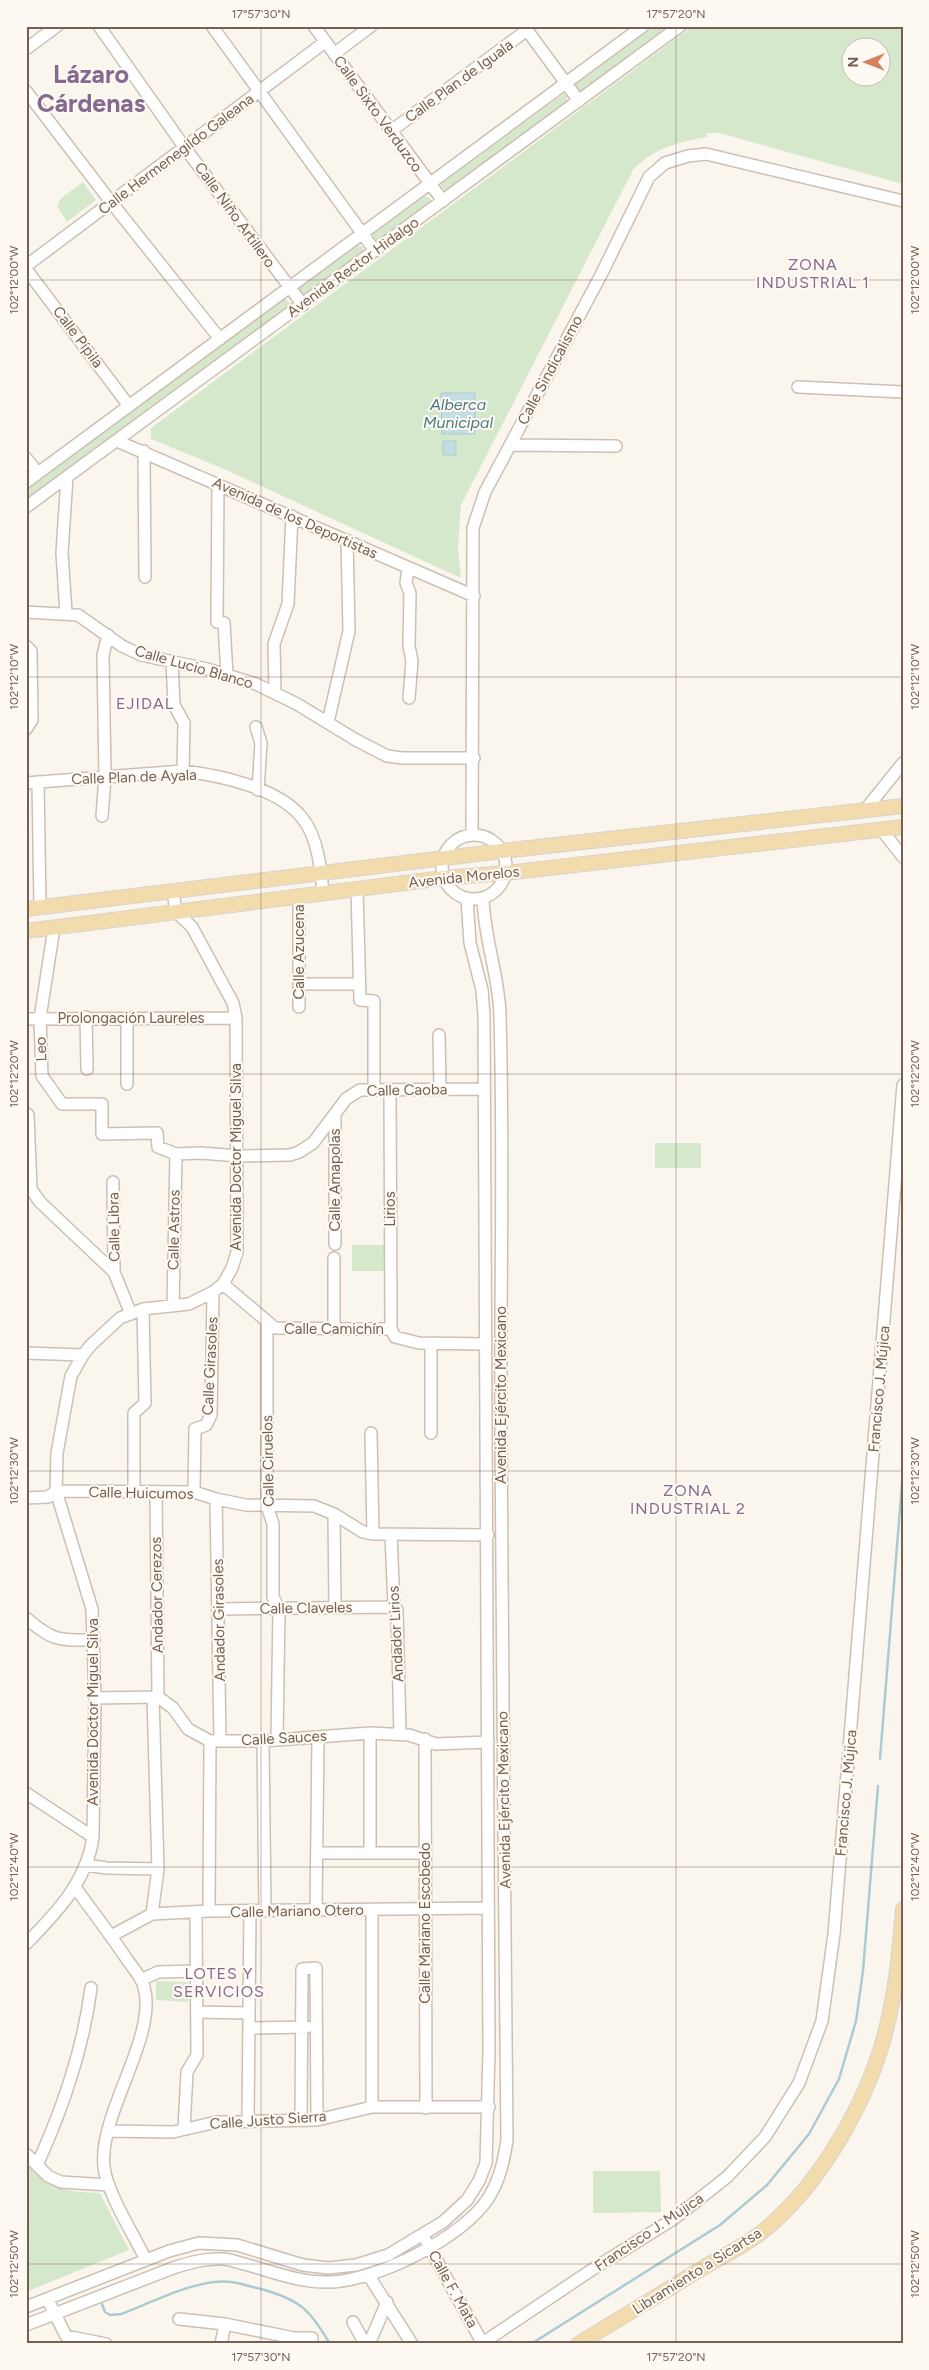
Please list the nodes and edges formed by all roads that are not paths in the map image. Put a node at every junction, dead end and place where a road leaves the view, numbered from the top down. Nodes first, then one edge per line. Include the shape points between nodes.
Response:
1 (57, 26) edge
2 (99, 26) edge
3 (212, 26) edge
4 (314, 26) edge
5 (371, 26) edge
6 (642, 26) edge
7 (680, 26) edge
8 (526, 28) edge
9 (325, 42) junction
10 (26, 49) edge
11 (334, 54) junction
12 (566, 83) junction
13 (26, 91) edge
14 (259, 92) junction
15 (579, 101) junction
16 (391, 131) junction
17 (185, 148) junction
18 (430, 184) junction
19 (443, 201) junction
20 (903, 201) edge
21 (110, 202) junction
22 (362, 234) junction
23 (375, 251) junction
24 (26, 267) edge
25 (289, 289) junction
26 (302, 305) junction
27 (220, 339) junction
28 (798, 387) dead end
29 (903, 392) edge
30 (129, 406) junction
31 (117, 441) junction
32 (510, 445) junction
33 (616, 446) dead end
34 (144, 451) junction
35 (26, 458) edge
36 (38, 473) junction
37 (67, 477) junction
38 (26, 482) edge
39 (218, 484) junction
40 (26, 507) edge
41 (292, 516) junction
42 (347, 540) junction
43 (408, 568) junction
44 (145, 576) dead end
45 (474, 596) junction
46 (26, 612) edge
47 (66, 613) junction
48 (108, 635) junction
49 (26, 646) edge
50 (172, 661) junction
51 (227, 675) junction
52 (275, 693) junction
53 (409, 698) dead end
54 (328, 722) junction
55 (256, 727) dead end
56 (26, 728) edge
57 (474, 758) junction
58 (903, 763) edge
59 (183, 771) junction
60 (105, 777) junction
61 (32, 782) edge
62 (258, 790) junction
63 (903, 806) edge
64 (865, 810) junction
65 (102, 816) dead end
66 (758, 822) junction
67 (903, 827) edge
68 (881, 830) junction
69 (472, 834) junction
70 (760, 844) junction
71 (502, 851) junction
72 (903, 858) edge
73 (442, 860) junction
74 (321, 873) junction
75 (506, 873) junction
76 (444, 878) junction
77 (357, 889) junction
78 (173, 891) junction
79 (323, 893) junction
80 (298, 896) junction
81 (467, 898) junction
82 (483, 898) junction
83 (33, 908) edge
84 (176, 912) junction
85 (54, 928) junction
86 (26, 931) edge
87 (299, 984) junction
88 (359, 984) junction
89 (499, 1000) junction
90 (483, 1002) junction
91 (299, 1007) dead end
92 (26, 1018) edge
93 (40, 1018) junction
94 (86, 1018) junction
95 (127, 1018) junction
96 (236, 1018) junction
97 (439, 1035) dead end
98 (484, 1036) junction
99 (500, 1036) junction
100 (87, 1069) dead end
101 (127, 1084) dead end
102 (903, 1085) edge
103 (484, 1089) junction
104 (374, 1090) junction
105 (390, 1090) junction
106 (440, 1090) junction
107 (26, 1113) edge
108 (335, 1116) junction
109 (176, 1154) junction
110 (238, 1156) junction
111 (113, 1182) dead end
112 (486, 1214) junction
113 (501, 1214) junction
114 (335, 1244) dead end
115 (334, 1258) dead end
116 (114, 1272) junction
117 (223, 1284) junction
118 (212, 1292) junction
119 (173, 1306) junction
120 (143, 1309) junction
121 (131, 1314) junction
122 (267, 1323) junction
123 (334, 1328) junction
124 (391, 1329) junction
125 (431, 1344) junction
126 (486, 1344) junction
127 (26, 1353) edge
128 (83, 1355) junction
129 (371, 1433) dead end
130 (431, 1433) dead end
131 (487, 1434) junction
132 (501, 1434) junction
133 (56, 1491) junction
134 (134, 1492) junction
135 (156, 1492) junction
136 (194, 1492) junction
137 (26, 1498) edge
138 (216, 1499) junction
139 (267, 1506) junction
140 (334, 1514) junction
141 (373, 1534) junction
142 (391, 1534) junction
143 (488, 1535) junction
144 (394, 1607) junction
145 (279, 1608) junction
146 (335, 1608) junction
147 (219, 1609) junction
148 (26, 1618) edge
149 (488, 1629) junction
150 (502, 1629) junction
151 (94, 1640) junction
152 (156, 1697) junction
153 (95, 1698) junction
154 (370, 1733) junction
155 (400, 1734) junction
156 (318, 1737) junction
157 (425, 1739) junction
158 (277, 1740) junction
159 (215, 1741) junction
160 (262, 1741) junction
161 (488, 1742) junction
162 (26, 1793) edge
163 (93, 1837) junction
164 (488, 1840) junction
165 (504, 1840) junction
166 (317, 1853) junction
167 (370, 1853) junction
168 (424, 1853) junction
169 (85, 1865) junction
170 (158, 1869) junction
171 (75, 1888) junction
172 (488, 1908) junction
173 (425, 1909) junction
174 (903, 1909) edge
175 (316, 1910) junction
176 (372, 1910) junction
177 (209, 1911) junction
178 (250, 1911) junction
179 (265, 1911) junction
180 (196, 1912) junction
181 (152, 1914) junction
182 (111, 1936) junction
183 (26, 1944) edge
184 (196, 1971) junction
185 (900, 1976) edge
186 (141, 1980) junction
187 (90, 1988) dead end
188 (196, 2012) junction
189 (249, 2013) junction
190 (301, 2027) junction
191 (316, 2027) junction
192 (249, 2028) junction
193 (489, 2051) junction
194 (506, 2051) junction
195 (372, 2107) junction
196 (489, 2107) junction
197 (426, 2108) junction
198 (301, 2120) junction
199 (318, 2120) junction
200 (248, 2121) junction
201 (184, 2128) junction
202 (108, 2131) junction
203 (26, 2154) edge
204 (37, 2165) junction
205 (109, 2185) junction
206 (422, 2235) junction
207 (429, 2247) junction
208 (146, 2260) junction
209 (369, 2276) junction
210 (48, 2300) junction
211 (387, 2302) junction
212 (26, 2307) edge
213 (55, 2314) junction
214 (179, 2319) dead end
215 (353, 2322) dead end
216 (225, 2324) junction
217 (26, 2325) edge
218 (312, 2338) dead end
219 (106, 2344) edge
220 (221, 2344) edge
221 (365, 2344) edge
222 (368, 2344) edge
223 (412, 2344) edge
224 (482, 2344) edge
225 (578, 2344) edge

1 - 10 street
2 - 17 street, Calle Niño Artillero
3 - 14 street
4 - 9 street, Calle Sixto Verduzco
5 - 11 street
6 - 12 street, Avenida Rector Hidalgo
7 - 15 street, Avenida Rector Hidalgo
8 - 12 street
8 - 16 street, Calle Plan de Iguala
9 - 11 street, Calle Sixto Verduzco
9 - 14 street, Calle Hermenegildo Galeana
11 - 16 street, Calle Sixto Verduzco
12 - 15 street
12 - 18 street, Avenida Rector Hidalgo
13 - 21 street
14 - 17 street, Calle Hermenegildo Galeana
14 - 22 street
15 - 19 street, Avenida Rector Hidalgo
16 - 18 street, Calle Sixto Verduzco
17 - 21 street, Calle Hermenegildo Galeana
17 - 25 street, Calle Niño Artillero
18 - 19 street, Calle Sixto Verduzco
18 - 22 street, Avenida Rector Hidalgo
19 - 23 street, Avenida Rector Hidalgo
20 - 32 street, Calle Sindicalismo via 706,154 665,163 649,177 601,275
21 - 24 street, Calle Hermenegildo Galeana
21 - 27 street
22 - 23 street
22 - 25 street, Avenida Rector Hidalgo
23 - 26 street, Avenida Rector Hidalgo
24 - 30 street, Calle Pípila
25 - 26 street, Calle Niño Artillero
25 - 27 street, Avenida Rector Hidalgo
26 - 31 street, Avenida Rector Hidalgo
27 - 30 street, Avenida Rector Hidalgo
28 - 29 street
30 - 36 street, Avenida Rector Hidalgo
31 - 34 street, Avenida de los Deportistas
31 - 37 street, Avenida Rector Hidalgo
32 - 33 street
32 - 45 street, Calle Sindicalismo via 485,492 474,528
34 - 39 street, Avenida de los Deportistas
34 - 44 street
35 - 36 street
36 - 38 street, Avenida Rector Hidalgo
37 - 40 street, Avenida Rector Hidalgo
37 - 47 street via 62,553
39 - 41 street, Avenida de los Deportistas
39 - 51 street via 217,622 224,623
41 - 42 street, Avenida de los Deportistas
41 - 52 street via 288,604 274,644
42 - 43 street, Avenida de los Deportistas
42 - 54 street via 349,631
43 - 45 street, Avenida de los Deportistas
43 - 53 street via 406,583 410,593 409,646 412,661
45 - 57 street, Calle Sindicalismo
46 - 47 street, Calle Lucio Blanco
47 - 48 street, Calle Lucio Blanco via 78,615
48 - 50 street, Calle Lucio Blanco via 140,654
48 - 60 street via 103,655
49 - 56 street via 31,651 32,720
50 - 51 street, Calle Lucio Blanco
50 - 59 street via 174,705 184,723
51 - 52 street, Calle Lucio Blanco
52 - 54 street, Calle Lucio Blanco
54 - 57 street, Calle Lucio Blanco via 387,756
55 - 62 street via 262,743
57 - 69 street, Calle Sindicalismo
58 - 64 street
59 - 60 street, Calle Plan de Ayala
59 - 62 street, Calle Plan de Ayala via 207,774
60 - 61 street, Calle Plan de Ayala
60 - 65 street
61 - 83 street
62 - 74 street, Calle Plan de Ayala via 280,800 304,819
63 - 64 main road, Avenida Morelos
64 - 66 main road, Avenida Morelos
66 - 70 main road
66 - 71 main road, Avenida Morelos
67 - 68 main road, Avenida Morelos
68 - 70 main road, Avenida Morelos
68 - 72 street
69 - 71 street via 490,838
69 - 73 street via 453,842
70 - 75 main road, Avenida Morelos
71 - 73 main road, Avenida Morelos
71 - 75 street
73 - 74 main road, Avenida Morelos
73 - 76 street
74 - 78 main road, Avenida Morelos
74 - 79 street, Calle Plan de Ayala
75 - 76 main road, Avenida Morelos
75 - 82 street via 498,889
76 - 77 main road, Avenida Morelos
76 - 81 street via 456,893
77 - 79 main road, Avenida Morelos
77 - 88 street
78 - 83 main road, Avenida Morelos
78 - 84 street
79 - 80 main road, Avenida Morelos
80 - 84 main road, Avenida Morelos
80 - 87 street, Calle Azucena
81 - 82 street
81 - 90 street, Avenida Ejército Mexicano via 470,943
82 - 89 street, Avenida Ejército Mexicano via 484,931
84 - 85 main road, Avenida Morelos
84 - 96 street, Avenida Doctor Miguel Silva via 192,927 232,1003
85 - 86 main road, Avenida Morelos
85 - 93 street, Leo
87 - 88 street
87 - 91 street, Calle Azucena
88 - 104 street via 360,1000 374,1002
89 - 90 street
89 - 99 street, Avenida Ejército Mexicano
90 - 98 street, Avenida Ejército Mexicano
92 - 93 street, Prolongación Laureles
93 - 94 street, Prolongación Laureles
93 - 109 street, Leo via 42,1076 62,1104 102,1104 102,1134 157,1133 158,1147
94 - 95 street, Prolongación Laureles
94 - 100 street
95 - 96 street, Prolongación Laureles
95 - 101 street
96 - 110 street, Avenida Doctor Miguel Silva
97 - 106 street
98 - 99 street
98 - 103 street, Avenida Ejército Mexicano
99 - 113 street, Avenida Ejército Mexicano
102 - 224 street, Francisco J. Mújica via 835,1924 822,2021 799,2083 766,2137 727,2177 675,2218
103 - 106 street, Calle Caoba
103 - 112 street, Avenida Ejército Mexicano
104 - 105 street, Calle Caoba
104 - 108 street, Calle Caoba via 351,1094
105 - 106 street, Calle Caoba
105 - 124 street, Lirios
107 - 116 street via 31,1189 40,1202
108 - 110 street, Calle Caoba via 313,1143 299,1152
108 - 114 street, Calle Amapolas
109 - 110 street, Calle Caoba
109 - 119 street, Calle Astros
110 - 117 street, Avenida Doctor Miguel Silva via 237,1252
111 - 116 street, Calle Libra
112 - 113 street
112 - 126 street, Avenida Ejército Mexicano
113 - 132 street, Avenida Ejército Mexicano
115 - 123 street
116 - 121 street
117 - 118 street, Avenida Doctor Miguel Silva
117 - 122 street
118 - 119 street, Avenida Doctor Miguel Silva via 200,1300
118 - 136 street, Calle Girasoles via 211,1414 206,1425 195,1429
119 - 120 street, Avenida Doctor Miguel Silva
120 - 121 street, Avenida Doctor Miguel Silva
120 - 134 street via 145,1403 134,1413
121 - 128 street, Avenida Doctor Miguel Silva via 110,1325
122 - 123 street, Calle Camichín via 279,1329
122 - 139 street, Calle Ciruelos
123 - 124 street, Calle Camichín
124 - 125 street, Calle Camichín via 395,1337
125 - 126 street, Calle Camichín
125 - 130 street
126 - 131 street, Avenida Ejército Mexicano
127 - 128 street
128 - 133 street, Avenida Doctor Miguel Silva via 72,1376 68,1395 57,1453
129 - 141 street
131 - 132 street
131 - 143 street, Avenida Ejército Mexicano
132 - 150 street, Avenida Ejército Mexicano
133 - 134 street, Calle Huicumos
133 - 137 street, Calle Huicumos via 48,1497
133 - 151 street, Avenida Doctor Miguel Silva via 92,1609
134 - 135 street, Calle Huicumos
135 - 136 street, Calle Huicumos
135 - 152 street, Andador Cerezos
136 - 138 street, Calle Huicumos
138 - 139 street, Calle Huicumos
138 - 147 street, Andador Girasoles
139 - 140 street, Calle Huicumos via 314,1506
139 - 145 street, Calle Ciruelos via 273,1524 273,1597
140 - 141 street, Calle Huicumos via 363,1532
140 - 146 street
141 - 142 street, Calle Huicumos
142 - 143 street, Calle Huicumos
142 - 144 street, Andador Lirios
143 - 149 street, Avenida Ejército Mexicano
144 - 146 street, Calle Claveles
144 - 155 street, Andador Lirios via 397,1610
145 - 146 street, Calle Claveles
145 - 147 street, Calle Claveles
145 - 158 street
147 - 159 street, Andador Girasoles
148 - 151 street via 46,1635 60,1640
149 - 150 street
149 - 161 street, Avenida Ejército Mexicano
150 - 165 street, Avenida Ejército Mexicano
151 - 153 street, Avenida Doctor Miguel Silva
152 - 153 street
152 - 159 street, Calle Sauces via 173,1708 188,1729
152 - 170 street, Andador Cerezos
153 - 163 street, Avenida Doctor Miguel Silva
154 - 155 street, Calle Sauces
154 - 156 street, Calle Sauces
154 - 167 street
155 - 157 street, Calle Sauces
156 - 158 street, Calle Sauces
156 - 166 street
157 - 161 street, Calle Sauces via 436,1744
157 - 168 street, Calle Mariano Escobedo
158 - 160 street, Calle Sauces
159 - 160 street, Calle Sauces
159 - 177 street, Andador Girasoles
160 - 179 street
161 - 164 street, Avenida Ejército Mexicano
162 - 163 street
163 - 169 street, Avenida Doctor Miguel Silva
164 - 165 street
164 - 172 street, Avenida Ejército Mexicano
165 - 194 street, Avenida Ejército Mexicano
166 - 167 street
166 - 175 street
167 - 168 street
168 - 173 street, Calle Mariano Escobedo
169 - 170 street
169 - 171 street, Avenida Doctor Miguel Silva
170 - 181 street, Andador Cerezos
171 - 182 street
171 - 183 street, Avenida Doctor Miguel Silva
172 - 173 street, Calle Mariano Otero
172 - 193 street, Avenida Ejército Mexicano
173 - 176 street, Calle Mariano Otero
173 - 197 street, Calle Mariano Escobedo
174 - 185 main road, Libramiento a Sicartsa
175 - 176 street, Calle Mariano Otero
175 - 179 street, Calle Mariano Otero
176 - 195 street
177 - 178 street, Calle Mariano Otero
177 - 180 street, Calle Mariano Otero
178 - 179 street, Calle Mariano Otero
178 - 189 street
180 - 181 street, Calle Mariano Otero
180 - 184 street
181 - 182 street, Calle Mariano Otero
182 - 186 street
184 - 186 street via 158,1972
184 - 188 street
185 - 225 main road, Libramiento a Sicartsa via 875,2064 852,2117 816,2174 792,2203 762,2232
186 - 202 street via 145,2006 142,2026
187 - 204 street via 76,2062 54,2128
188 - 189 street
188 - 201 street via 196,2054 187,2072
189 - 192 street
190 - 191 street
190 - 191 street via 302,1969 316,1968
190 - 192 street
190 - 198 street
191 - 199 street
192 - 200 street
193 - 194 street
193 - 196 street, Avenida Ejército Mexicano
194 - 207 street, Avenida Ejército Mexicano via 507,2140 498,2179 475,2215
195 - 197 street, Calle Justo Sierra
195 - 199 street, Calle Justo Sierra
196 - 197 street, Calle Justo Sierra
196 - 206 street, Avenida Ejército Mexicano via 486,2163 479,2181 467,2200 443,2222
198 - 199 street, Calle Justo Sierra
198 - 200 street, Calle Justo Sierra
200 - 201 street, Calle Justo Sierra
201 - 202 street, Calle Justo Sierra via 172,2132
202 - 205 street via 104,2166
203 - 204 street
204 - 205 street via 60,2182
205 - 208 street
206 - 207 street, Calle F. Mata
206 - 208 street, Avenida Ejército Mexicano via 388,2255 356,2265 328,2268 303,2265 237,2245 219,2243 199,2243
207 - 209 street, Avenida Ejército Mexicano
207 - 224 street, Calle F. Mata
208 - 210 street, Avenida Ejército Mexicano
209 - 211 street
209 - 213 street, Avenida Ejército Mexicano via 328,2282 299,2279 223,2259 198,2260
210 - 212 street, Avenida Ejército Mexicano
210 - 213 street
211 - 222 street
211 - 223 street
213 - 217 street, Avenida Ejército Mexicano
213 - 219 street via 66,2336
214 - 216 street
215 - 221 street
216 - 218 street via 294,2338
216 - 220 street

